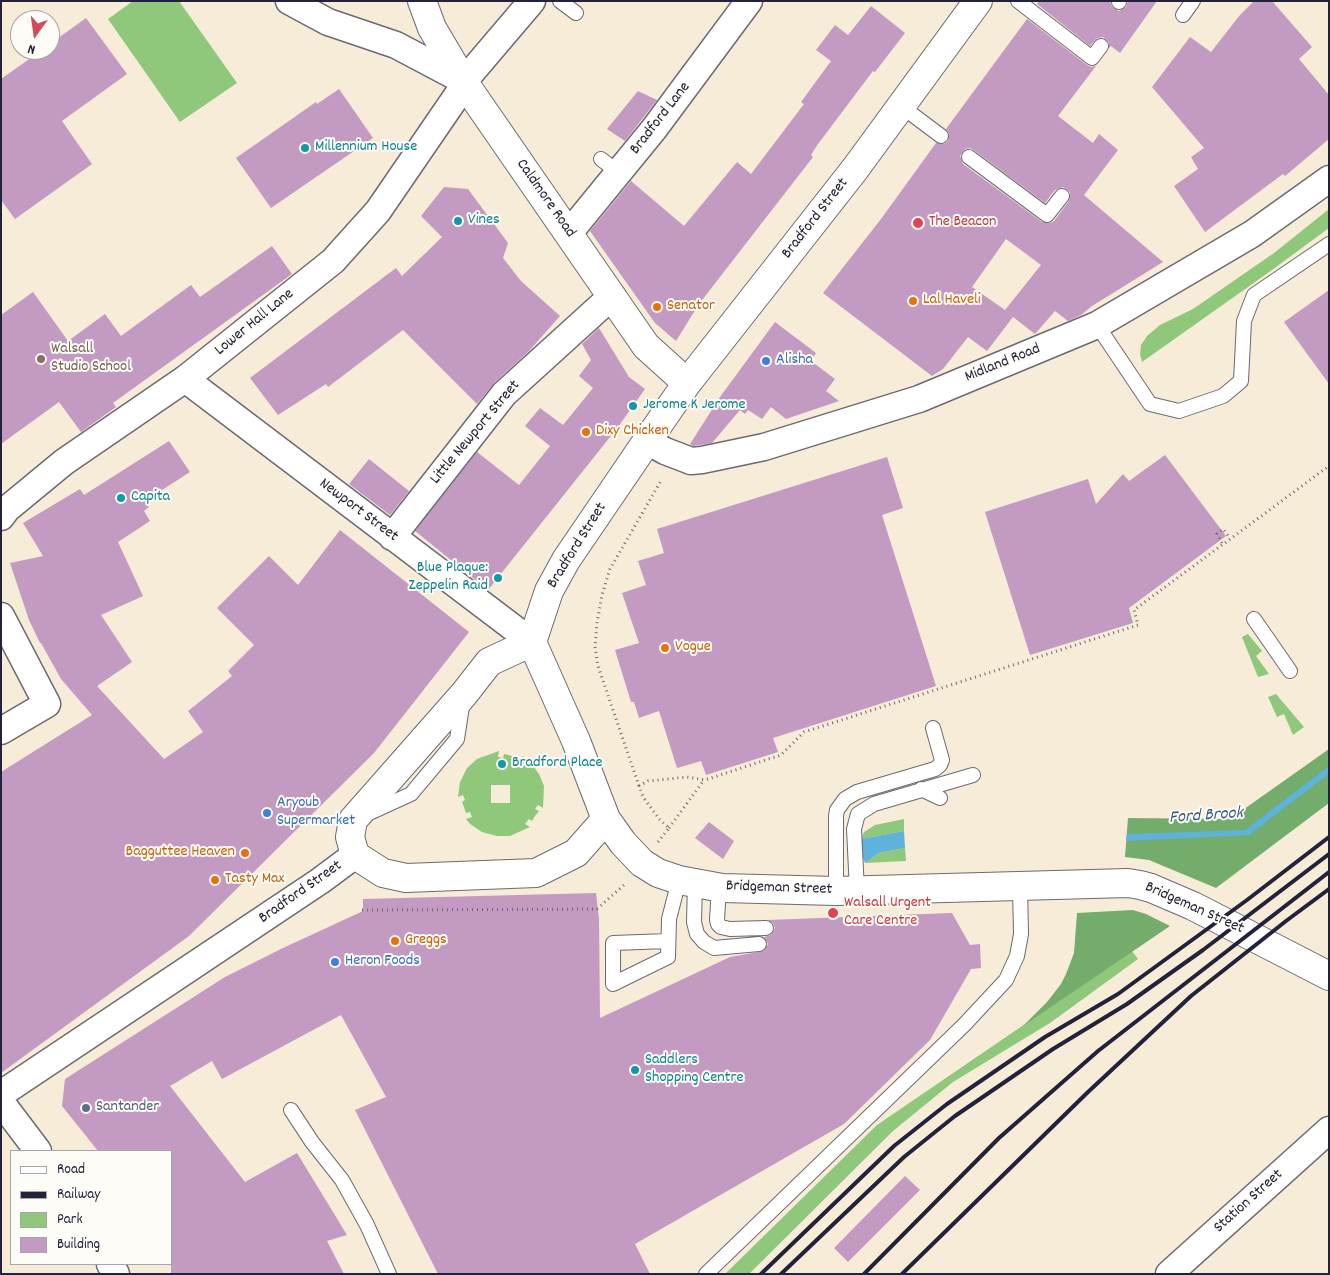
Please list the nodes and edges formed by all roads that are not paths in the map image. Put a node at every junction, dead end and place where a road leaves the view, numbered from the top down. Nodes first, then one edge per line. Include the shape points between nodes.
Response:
1 (289, 1) edge
2 (422, 1) edge
3 (532, 1) edge
4 (560, 1) edge
5 (749, 1) edge
6 (978, 1) edge
7 (1018, 1) edge
8 (1193, 1) edge
9 (576, 13) dead end
10 (1183, 15) dead end
11 (1101, 46) dead end
12 (465, 83) junction
13 (900, 106) junction
14 (941, 136) dead end
15 (969, 157) dead end
16 (1329, 178) edge
17 (1062, 196) dead end
18 (569, 234) junction
19 (1329, 244) edge
20 (612, 296) junction
21 (1098, 325) junction
22 (185, 379) junction
23 (687, 383) junction
24 (647, 441) junction
25 (1, 517) edge
26 (392, 538) junction
27 (1, 616) edge
28 (1254, 618) dead end
29 (532, 642) junction
30 (1290, 671) dead end
31 (933, 728) dead end
32 (1, 731) edge
33 (973, 775) dead end
34 (921, 789) junction
35 (940, 798) dead end
36 (606, 819) junction
37 (355, 855) junction
38 (698, 883) junction
39 (1020, 886) junction
40 (847, 891) junction
41 (766, 928) dead end
42 (668, 941) junction
43 (759, 944) dead end
44 (1329, 976) edge
45 (1, 1094) edge
46 (1, 1102) edge
47 (291, 1110) dead end
48 (1329, 1130) edge
49 (37, 1150) edge
50 (389, 1274) edge
51 (706, 1274) edge
52 (1169, 1274) edge

1 - 12 street via 328,22 396,45
2 - 12 street, Caldmore Road via 432,28
3 - 12 street, Lower Hall Lane
4 - 9 lane
5 - 18 street, Bradford Lane via 654,130 610,166
6 - 13 street, Bradford Street
7 - 11 lane via 1092,58
8 - 10 lane
12 - 18 street, Caldmore Road
12 - 22 street, Lower Hall Lane via 378,211 332,261
13 - 14 lane
13 - 23 street, Bradford Street
15 - 17 lane via 1047,215
16 - 21 street, Midland Road via 1252,234
18 - 20 street, Caldmore Road
19 - 21 lane via 1254,295 1244,321 1241,381 1223,396 1179,411 1150,404
20 - 23 street, Caldmore Road via 646,346
20 - 26 street, Little Newport Street via 504,394
21 - 24 street, Midland Road via 919,399 764,447 691,461
22 - 25 street, Lower Hall Lane via 64,462
22 - 26 street, Newport Street
23 - 24 street, Bradford Street
24 - 29 street, Bradford Street via 566,560 549,591
26 - 29 street, Newport Street
27 - 32 street via 47,704
28 - 30 lane
29 - 36 street, Bridgeman Street
29 - 37 street, Bradford Street via 489,662 353,820 350,837
31 - 40 lane via 942,760 940,765 857,792 845,799 837,810
33 - 34 lane
34 - 35 lane
34 - 40 lane via 874,804 858,814
36 - 37 street via 576,854 536,872 406,878 383,873
36 - 38 street, Bridgeman Street via 623,844 642,863 658,873
37 - 45 street, Bradford Street
38 - 40 street, Bridgeman Street
38 - 41 lane via 721,927
38 - 42 lane via 669,919
38 - 43 lane via 694,922 704,942 714,948
39 - 40 street, Bridgeman Street
39 - 44 street, Bridgeman Street via 1128,883 1145,886 1193,906
39 - 51 lane via 1021,934 1017,956 1006,980 964,1025
42 - 42 lane via 668,958 613,984 613,943
46 - 49 street
47 - 50 lane via 342,1180
48 - 52 street, Station Street

